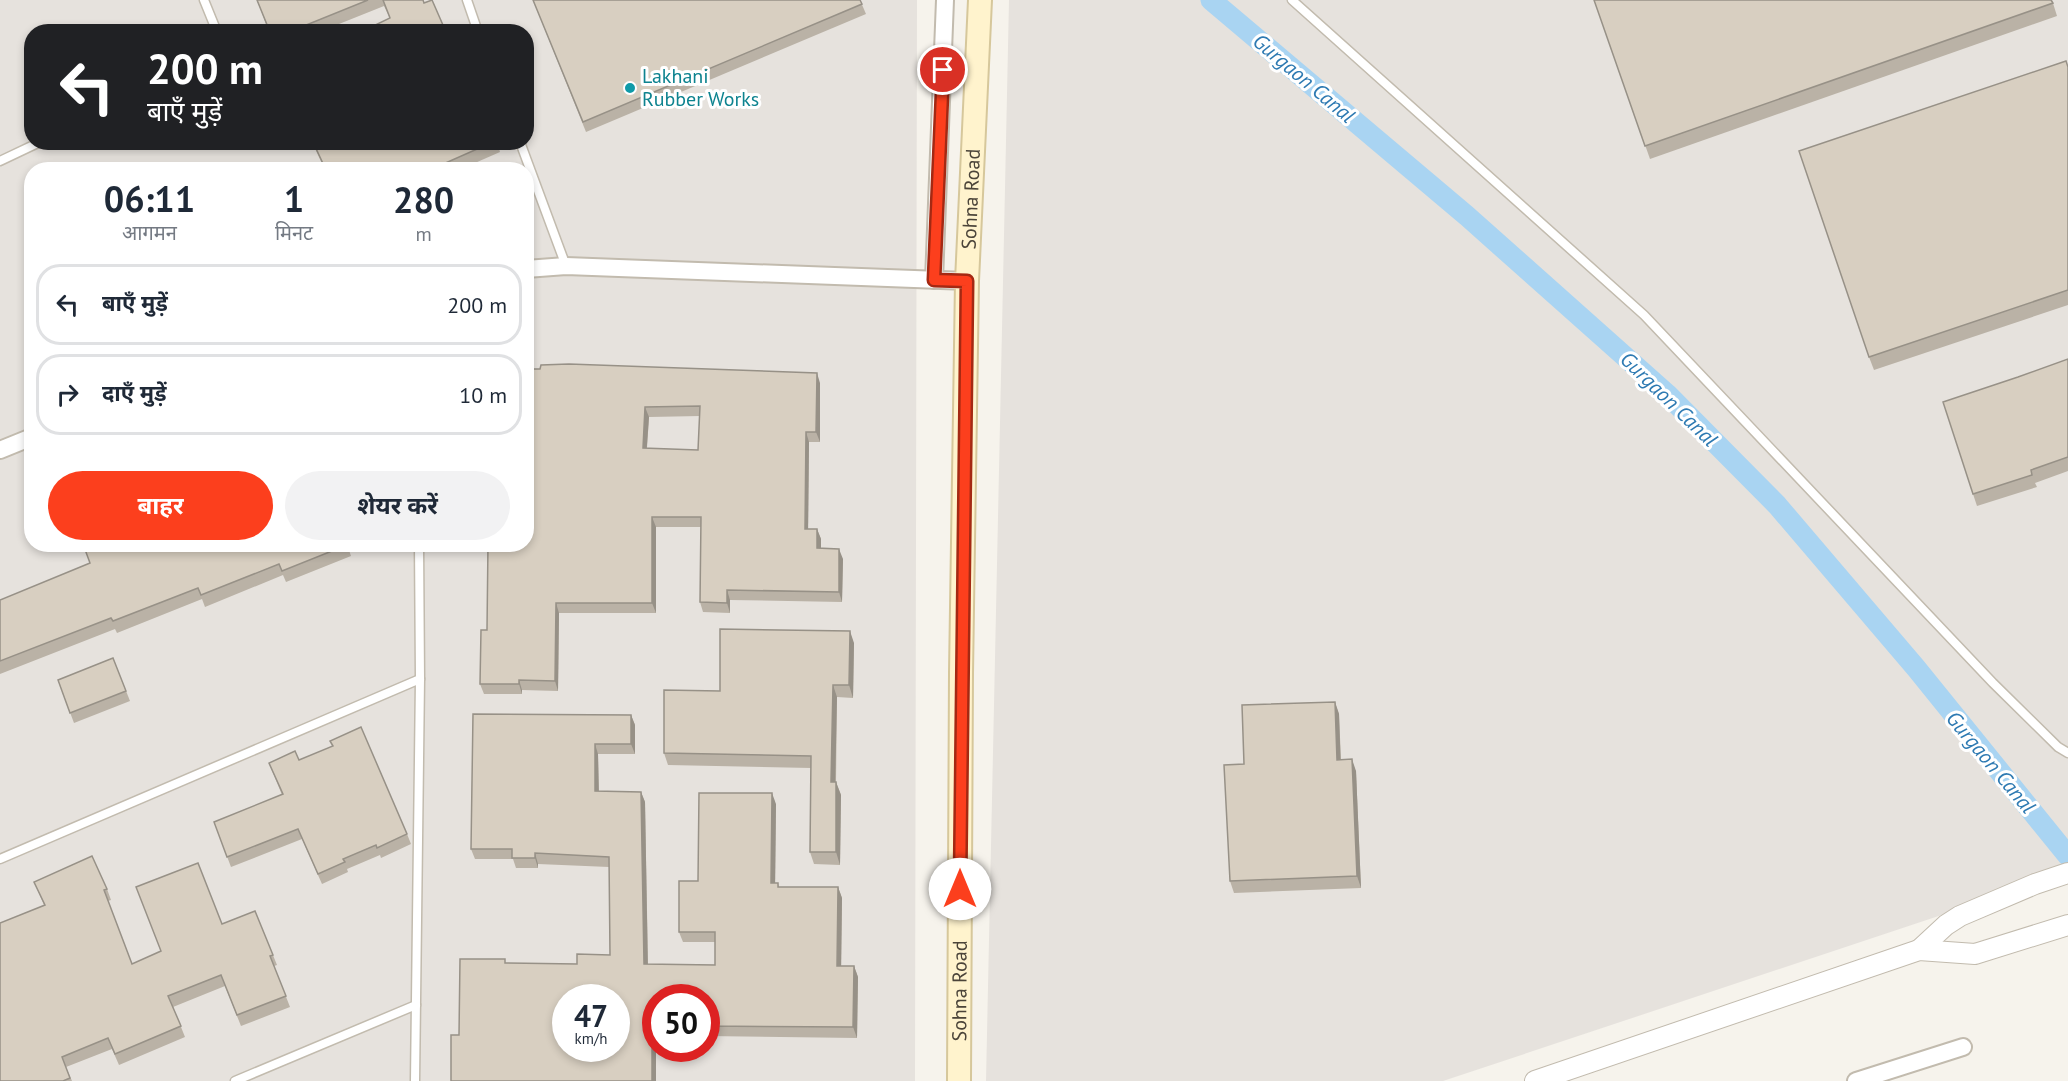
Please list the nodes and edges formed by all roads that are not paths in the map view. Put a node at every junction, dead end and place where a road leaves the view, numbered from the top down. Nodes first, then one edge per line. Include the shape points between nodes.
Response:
1 (204, 0) edge
2 (467, 0) edge
3 (945, 0) edge
4 (980, 0) edge
5 (1292, 0) edge
6 (214, 24) edge
7 (475, 24) edge
8 (24, 150) edge
9 (0, 161) edge
10 (534, 180) edge
11 (566, 266) junction
12 (534, 268) edge
13 (934, 280) junction
14 (967, 281) junction
15 (24, 440) edge
16 (0, 450) edge
17 (419, 552) edge
18 (420, 679) junction
19 (2068, 753) edge
20 (0, 859) edge
21 (2068, 873) edge
22 (2059, 927) edge
23 (1919, 950) junction
24 (416, 1005) junction
25 (1963, 1047) dead end
26 (235, 1081) edge
27 (415, 1081) edge
28 (959, 1081) edge
29 (1536, 1081) edge
30 (1856, 1081) edge

1 - 6 lane
2 - 7 lane
3 - 13 street
4 - 14 main road, Sohna Road
5 - 19 lane via 1644,315 1993,682
8 - 9 lane
10 - 11 lane
11 - 12 street
11 - 13 street
13 - 14 street
14 - 28 main road, Sohna Road
15 - 16 street
17 - 18 lane
18 - 20 lane
18 - 24 lane
21 - 23 street via 1960,916
22 - 23 street via 1975,954
23 - 29 street
24 - 26 lane
24 - 27 lane
25 - 30 street

